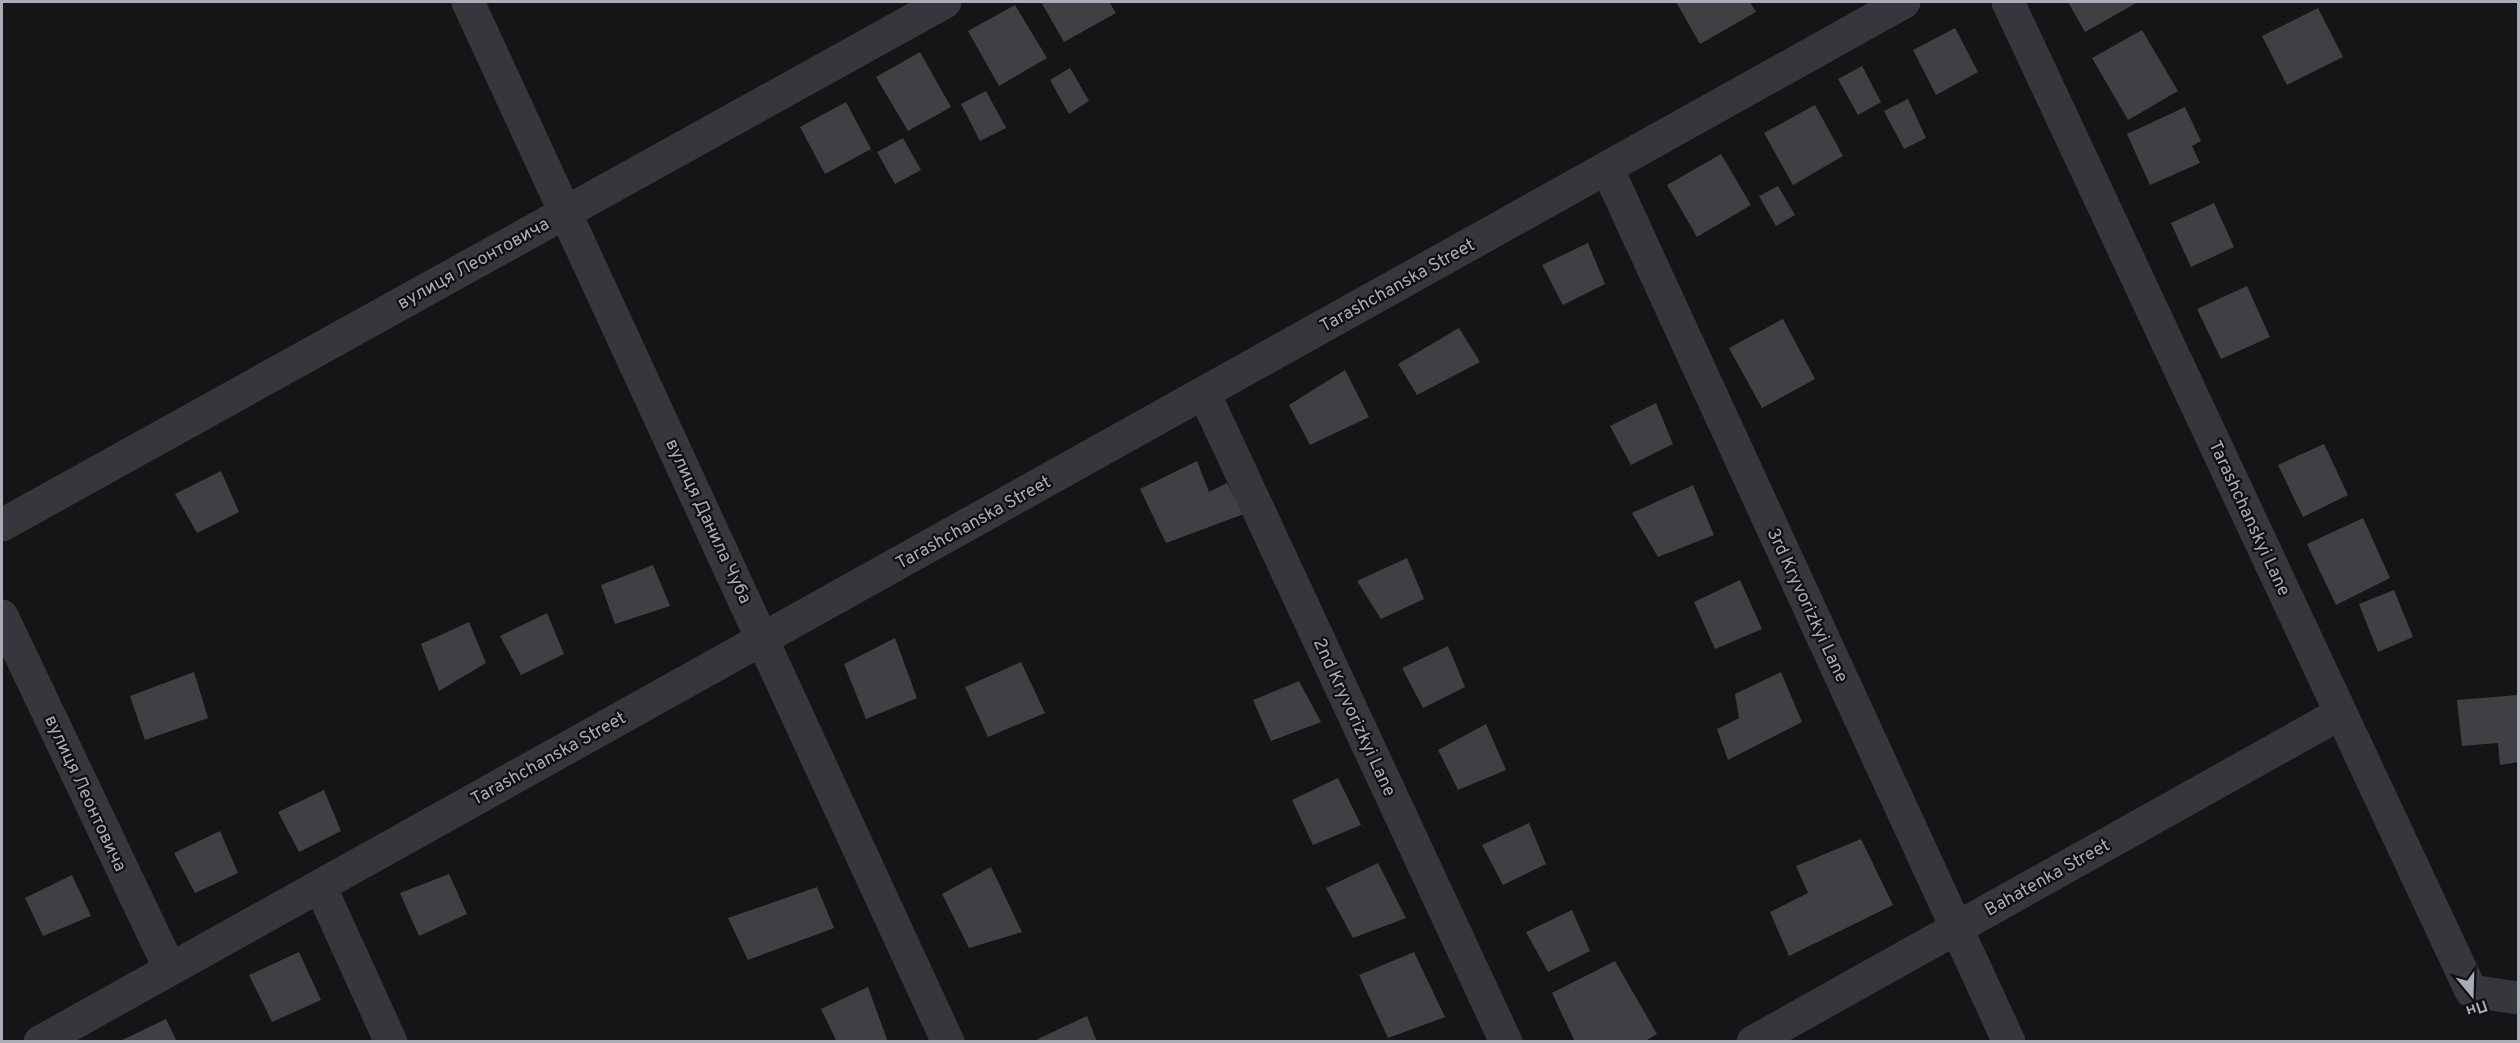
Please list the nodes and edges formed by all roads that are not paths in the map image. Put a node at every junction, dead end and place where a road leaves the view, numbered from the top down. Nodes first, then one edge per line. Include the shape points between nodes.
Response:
1 (468, 2) edge
2 (945, 2) edge
3 (1904, 2) edge
4 (2008, 2) edge
5 (1607, 168) junction
6 (567, 212) junction
7 (1204, 393) junction
8 (2, 525) edge
9 (2, 616) edge
10 (763, 639) junction
11 (2341, 713) junction
12 (320, 886) junction
13 (1957, 927) junction
14 (170, 969) junction
15 (2518, 998) edge
16 (40, 1041) edge
17 (391, 1041) edge
18 (948, 1041) edge
19 (1506, 1041) edge
20 (1753, 1041) edge
21 (2009, 1041) edge

1 - 6 street, вулиця Данила Чуба
2 - 6 street, вулиця Леонтовича
3 - 5 street, Tarashchanska Street
4 - 11 street, Tarashchanskyi Lane
5 - 7 street, Tarashchanska Street
5 - 13 street, 3rd Kryvorizkyi Lane
6 - 8 street, вулиця Леонтовича
6 - 10 street, вулиця Данила Чуба
7 - 10 street, Tarashchanska Street
7 - 19 street, 2nd Kryvorizkyi Lane
9 - 14 street, вулиця Леонтовича
10 - 12 street, Tarashchanska Street
10 - 18 street, вулиця Данила Чуба
11 - 13 street, Bahatenka Street
11 - 15 street, Tarashchanskyi Lane via 2471,991
12 - 14 street, Tarashchanska Street
12 - 17 street
13 - 20 street, Bahatenka Street
13 - 21 street, 3rd Kryvorizkyi Lane
14 - 16 street, Tarashchanska Street

